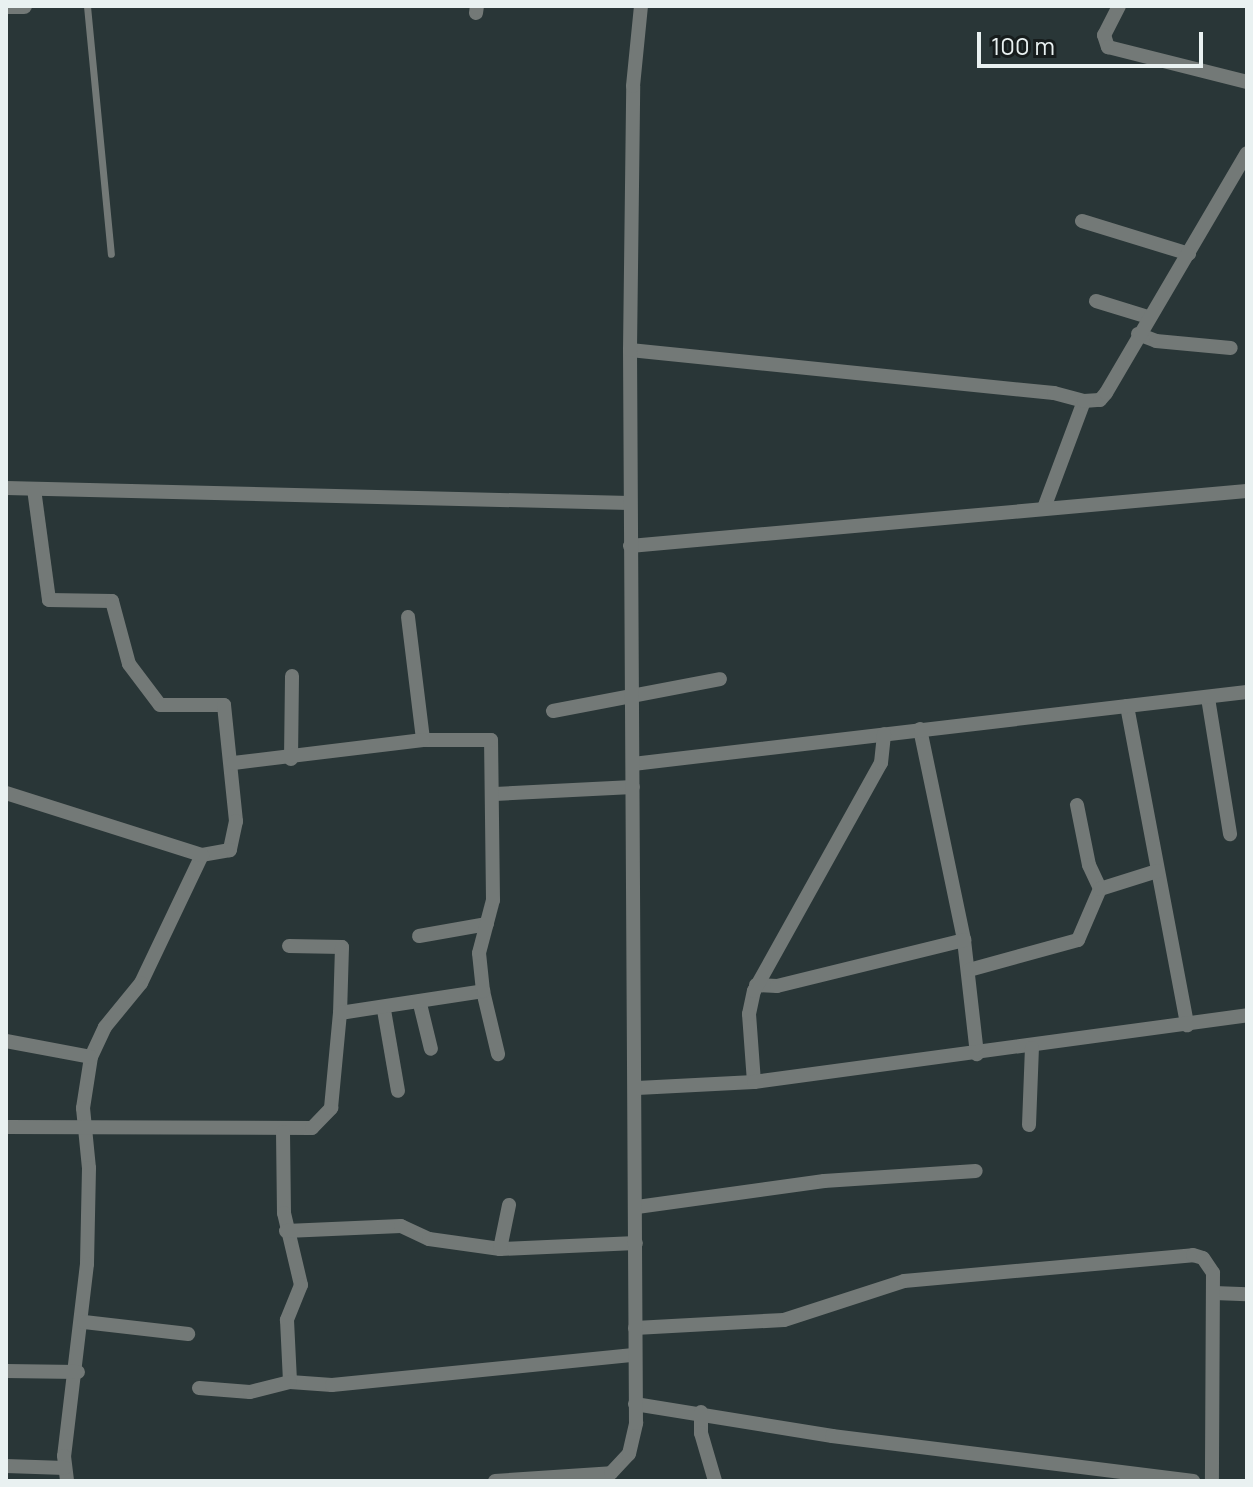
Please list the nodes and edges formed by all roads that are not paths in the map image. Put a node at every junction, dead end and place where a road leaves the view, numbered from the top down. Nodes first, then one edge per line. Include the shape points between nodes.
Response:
1 (6, 6) edge
2 (24, 6) edge
3 (87, 6) edge
4 (641, 6) edge
5 (1119, 6) edge
6 (1247, 82) edge
7 (1247, 153) edge
8 (1231, 178) junction
9 (1247, 184) edge
10 (1082, 221) dead end
11 (111, 254) dead end
12 (1189, 254) junction
13 (1096, 301) dead end
14 (1148, 317) junction
15 (1138, 334) junction
16 (1231, 348) dead end
17 (630, 350) junction
18 (1084, 401) junction
19 (6, 488) edge
20 (34, 489) junction
21 (1247, 491) edge
22 (630, 503) junction
23 (1044, 508) junction
24 (630, 546) junction
25 (408, 617) dead end
26 (292, 676) dead end
27 (720, 679) dead end
28 (1247, 692) edge
29 (632, 694) junction
30 (1208, 698) junction
31 (1127, 706) junction
32 (553, 711) dead end
33 (920, 729) junction
34 (884, 734) junction
35 (423, 740) junction
36 (291, 759) junction
37 (233, 763) junction
38 (633, 764) junction
39 (633, 787) junction
40 (6, 793) edge
41 (495, 794) junction
42 (1077, 805) dead end
43 (1230, 834) dead end
44 (202, 855) junction
45 (1157, 871) junction
46 (1100, 889) junction
47 (487, 924) junction
48 (419, 936) dead end
49 (964, 940) junction
50 (289, 946) dead end
51 (969, 970) junction
52 (756, 985) junction
53 (483, 991) junction
54 (420, 1004) junction
55 (384, 1010) junction
56 (340, 1013) junction
57 (1247, 1015) edge
58 (1187, 1025) junction
59 (6, 1041) edge
60 (1032, 1048) junction
61 (431, 1049) dead end
62 (498, 1054) dead end
63 (977, 1054) junction
64 (91, 1057) junction
65 (754, 1082) junction
66 (637, 1088) junction
67 (398, 1091) dead end
68 (1029, 1125) dead end
69 (83, 1126) junction
70 (6, 1127) edge
71 (283, 1132) junction
72 (976, 1171) dead end
73 (509, 1205) dead end
74 (637, 1207) junction
75 (286, 1231) junction
76 (636, 1243) junction
77 (500, 1249) junction
78 (1214, 1293) junction
79 (1247, 1294) edge
80 (84, 1322) junction
81 (635, 1328) junction
82 (188, 1334) dead end
83 (634, 1355) junction
84 (6, 1371) edge
85 (78, 1372) junction
86 (290, 1382) junction
87 (199, 1388) dead end
88 (635, 1404) junction
89 (701, 1412) junction
90 (6, 1466) edge
91 (622, 1466) junction
92 (66, 1474) edge
93 (495, 1481) edge
94 (629, 1481) edge
95 (715, 1481) edge
96 (1193, 1481) edge
97 (1212, 1481) edge

1 - 2 street
3 - 11 lane
4 - 17 street via 633,86
5 - 6 street via 1104,35 1108,47
7 - 8 street
8 - 9 street
8 - 12 street
10 - 12 street
12 - 14 street
13 - 14 street
14 - 15 street
15 - 16 street via 1156,341
15 - 18 street via 1106,393 1100,400
17 - 18 street
17 - 22 street
18 - 23 street
19 - 20 street
20 - 22 street
20 - 37 street via 49,600 112,601 129,664 160,705 224,705
21 - 23 street
22 - 24 street
23 - 24 street
24 - 29 street
25 - 35 street
26 - 36 street
27 - 29 street
28 - 30 street
29 - 32 street
29 - 38 street
30 - 31 street
30 - 43 street
31 - 33 street
31 - 45 street
33 - 34 street
33 - 49 street
34 - 38 street
34 - 52 street via 881,763
35 - 36 street
35 - 41 street via 491,740
36 - 37 street
37 - 44 street via 235,842 221,855
38 - 39 street
39 - 41 street
39 - 66 street
40 - 44 street
41 - 47 street via 493,900
42 - 46 street via 1089,865
44 - 64 street via 141,983 105,1027
45 - 46 street
45 - 58 street
46 - 51 street via 1078,940
47 - 48 street
47 - 53 street via 479,953
49 - 51 street
49 - 52 street via 777,986
50 - 56 street via 342,947
51 - 63 street
52 - 65 street via 749,1014
53 - 54 street
53 - 62 street
54 - 55 street
54 - 61 street
55 - 56 street
55 - 67 street
56 - 71 street via 331,1108 312,1128
57 - 58 street
58 - 60 street
59 - 64 street
60 - 63 street
60 - 68 street
63 - 65 street
64 - 69 street
65 - 66 street
66 - 74 street
69 - 70 street
69 - 71 street
69 - 80 street via 89,1168
71 - 75 street
72 - 74 street via 824,1181
73 - 77 street
74 - 76 street
75 - 77 street via 401,1226 429,1239
75 - 86 street via 301,1285 287,1320
76 - 77 street
76 - 81 street
78 - 79 street
78 - 81 street via 1213,1273 1203,1258 1169,1255 904,1281 784,1320
78 - 97 street
80 - 82 street
80 - 85 street
81 - 83 street
83 - 86 street via 332,1385
83 - 88 street
84 - 85 street
85 - 92 street
86 - 87 street via 250,1392
88 - 89 street
88 - 91 street via 633,1436
89 - 95 street via 701,1433
89 - 96 street via 832,1436
90 - 92 street
91 - 93 street via 601,1475
91 - 94 street

